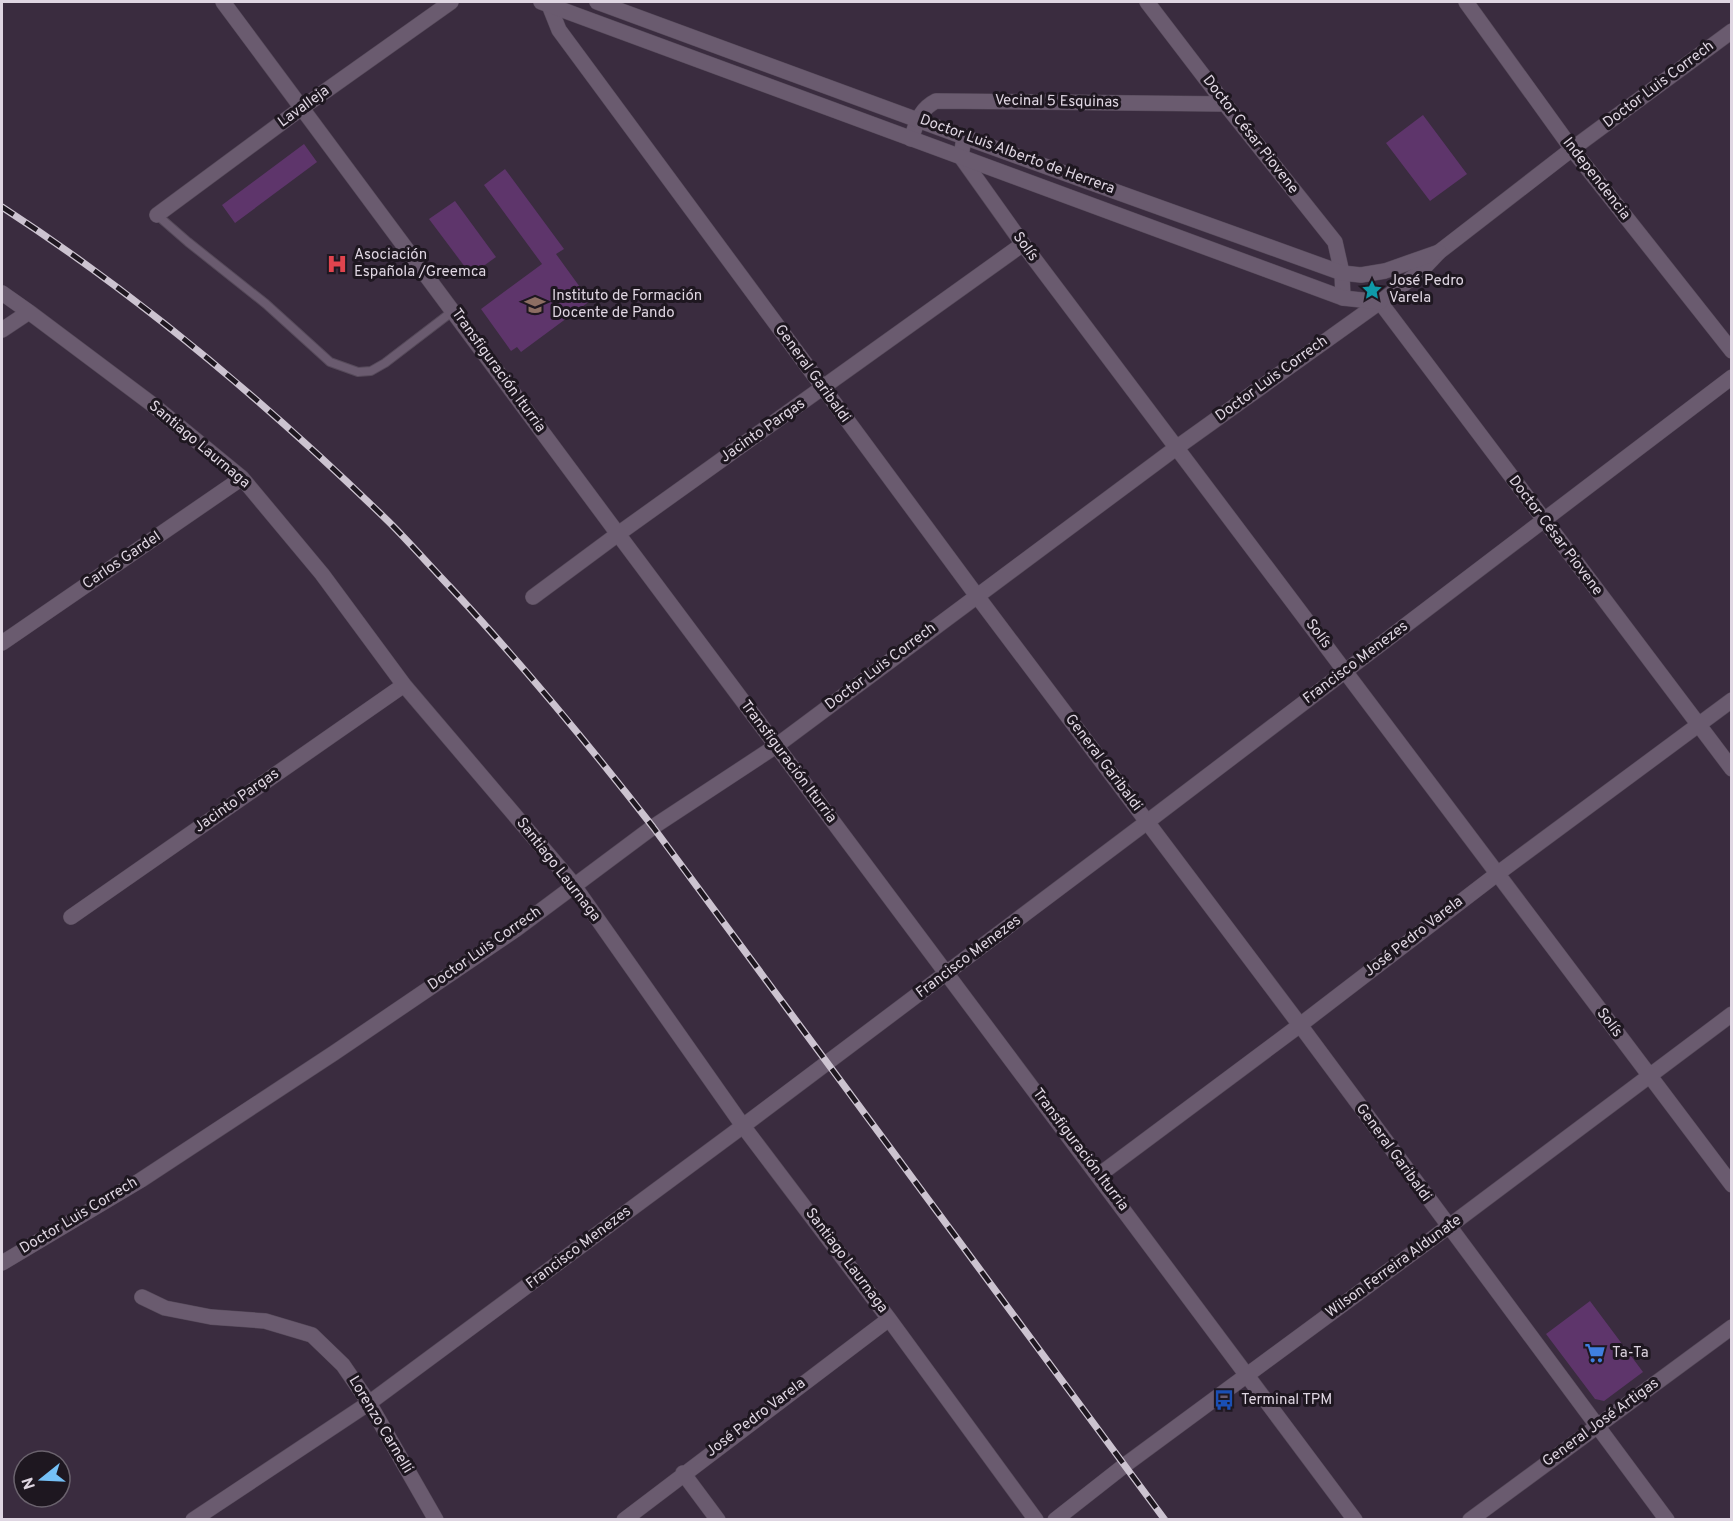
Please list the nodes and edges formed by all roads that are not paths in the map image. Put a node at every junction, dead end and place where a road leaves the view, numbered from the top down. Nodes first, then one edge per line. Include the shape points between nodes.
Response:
1 (223, 2) edge
2 (451, 2) edge
3 (597, 2) edge
4 (1147, 2) edge
5 (1466, 2) edge
6 (547, 3) edge
7 (1731, 31) edge
8 (1225, 104) junction
9 (303, 107) junction
10 (918, 119) junction
11 (964, 137) junction
12 (911, 139) junction
13 (1572, 149) junction
14 (961, 157) junction
15 (158, 214) joint
16 (1023, 244) junction
17 (1439, 252) junction
18 (1385, 271) junction
19 (1342, 273) junction
20 (2, 293) edge
21 (1343, 298) junction
22 (1380, 302) junction
23 (453, 311) junction
24 (29, 312) junction
25 (2, 330) edge
26 (1731, 351) edge
27 (1731, 377) edge
28 (823, 388) junction
29 (1176, 447) junction
30 (242, 478) junction
31 (1544, 521) junction
32 (618, 534) junction
33 (977, 596) junction
34 (533, 597) dead end
35 (2, 643) edge
36 (1346, 671) junction
37 (404, 685) junction
38 (1731, 700) edge
39 (1698, 726) junction
40 (776, 746) junction
41 (1731, 769) edge
42 (1147, 822) junction
43 (1497, 874) junction
44 (574, 886) junction
45 (71, 917) dead end
46 (948, 973) junction
47 (1731, 1014) edge
48 (1300, 1025) junction
49 (1649, 1076) junction
50 (743, 1126) junction
51 (1099, 1175) junction
52 (1731, 1185) edge
53 (1448, 1227) junction
54 (2, 1263) edge
55 (142, 1297) dead end
56 (889, 1319) junction
57 (1731, 1327) edge
58 (1247, 1375) junction
59 (369, 1403) junction
60 (1597, 1426) junction
61 (683, 1473) junction
62 (194, 1520) edge
63 (436, 1520) edge
64 (624, 1520) edge
65 (718, 1520) edge
66 (1036, 1520) edge
67 (1055, 1520) edge
68 (1355, 1520) edge
69 (1470, 1520) edge
70 (1667, 1520) edge

1 - 9 street, Transfiguración Iturria
2 - 9 street, Lavalleja
3 - 10 street, Doctor Luis Alberto de Herrera
4 - 8 street, Doctor César Piovene
5 - 13 street, Independencia
6 - 12 street, Doctor Luis Alberto de Herrera
6 - 28 street, General Garibaldi via 560,30
7 - 13 street, Doctor Luis Correch
8 - 10 street, Vecinal 5 Esquinas via 936,102 926,107
8 - 19 street, Doctor César Piovene via 1335,242
9 - 15 street, Lavalleja
9 - 23 street, Transfiguración Iturria
10 - 11 street, Doctor Luis Alberto de Herrera
10 - 12 street
11 - 14 street
11 - 19 street, Doctor Luis Alberto de Herrera
12 - 14 street, Doctor Luis Alberto de Herrera
13 - 17 street, Doctor Luis Correch
13 - 26 street, Independencia
14 - 16 street, Solís
14 - 21 street, Doctor Luis Alberto de Herrera
15 - 23 lane via 330,362 358,372 385,363
16 - 28 street, Jacinto Pargas
16 - 29 street, Solís
17 - 18 street, Doctor Luis Alberto de Herrera
17 - 22 street, Doctor Luis Correch
18 - 19 street, Doctor Luis Alberto de Herrera
18 - 22 street
19 - 21 street, Doctor César Piovene
20 - 24 street, Santiago Laurnaga
21 - 22 street, Doctor Luis Alberto de Herrera
22 - 29 street, Doctor Luis Correch
22 - 31 street, Doctor César Piovene
23 - 32 street, Transfiguración Iturria
24 - 25 street
24 - 30 street, Santiago Laurnaga
27 - 31 street, Francisco Menezes
28 - 32 street, Jacinto Pargas
28 - 33 street, General Garibaldi
29 - 33 street, Doctor Luis Correch
29 - 36 street, Solís
30 - 35 street, Carlos Gardel
30 - 37 street, Santiago Laurnaga via 322,574
31 - 36 street, Francisco Menezes
31 - 39 street, Doctor César Piovene
32 - 34 street, Jacinto Pargas
32 - 40 street, Transfiguración Iturria
33 - 40 street, Doctor Luis Correch
33 - 42 street, General Garibaldi
36 - 42 street, Francisco Menezes
36 - 43 street, Solís
37 - 44 street, Santiago Laurnaga
37 - 45 street, Jacinto Pargas
38 - 39 street, José Pedro Varela
39 - 41 street, Doctor César Piovene
39 - 43 street, José Pedro Varela
40 - 44 street, Doctor Luis Correch via 653,827
40 - 46 street, Transfiguración Iturria
42 - 46 street, Francisco Menezes
42 - 48 street, General Garibaldi
43 - 48 street, José Pedro Varela
43 - 49 street, Solís
44 - 50 street, Santiago Laurnaga
44 - 54 street, Doctor Luis Correch via 334,1053 141,1180
46 - 50 street, Francisco Menezes
46 - 51 street, Transfiguración Iturria
47 - 49 street, Wilson Ferreira Aldunate
48 - 51 street, José Pedro Varela
48 - 53 street, General Garibaldi
49 - 52 street, Solís
49 - 53 street, Wilson Ferreira Aldunate
50 - 56 street, Santiago Laurnaga
50 - 59 street, Francisco Menezes
51 - 58 street, Transfiguración Iturria
53 - 58 street, Wilson Ferreira Aldunate
53 - 60 street, General Garibaldi
55 - 59 street, Lorenzo Carnelli via 165,1308 265,1321 312,1335 343,1365
56 - 61 street, José Pedro Varela
56 - 66 street, Santiago Laurnaga
57 - 60 street, General José Artigas
58 - 67 street, Wilson Ferreira Aldunate
58 - 68 street, Transfiguración Iturria
59 - 62 street, Francisco Menezes
59 - 63 street, Lorenzo Carnelli
60 - 69 street, General José Artigas
60 - 70 street, General Garibaldi
61 - 64 street, José Pedro Varela
61 - 65 street

